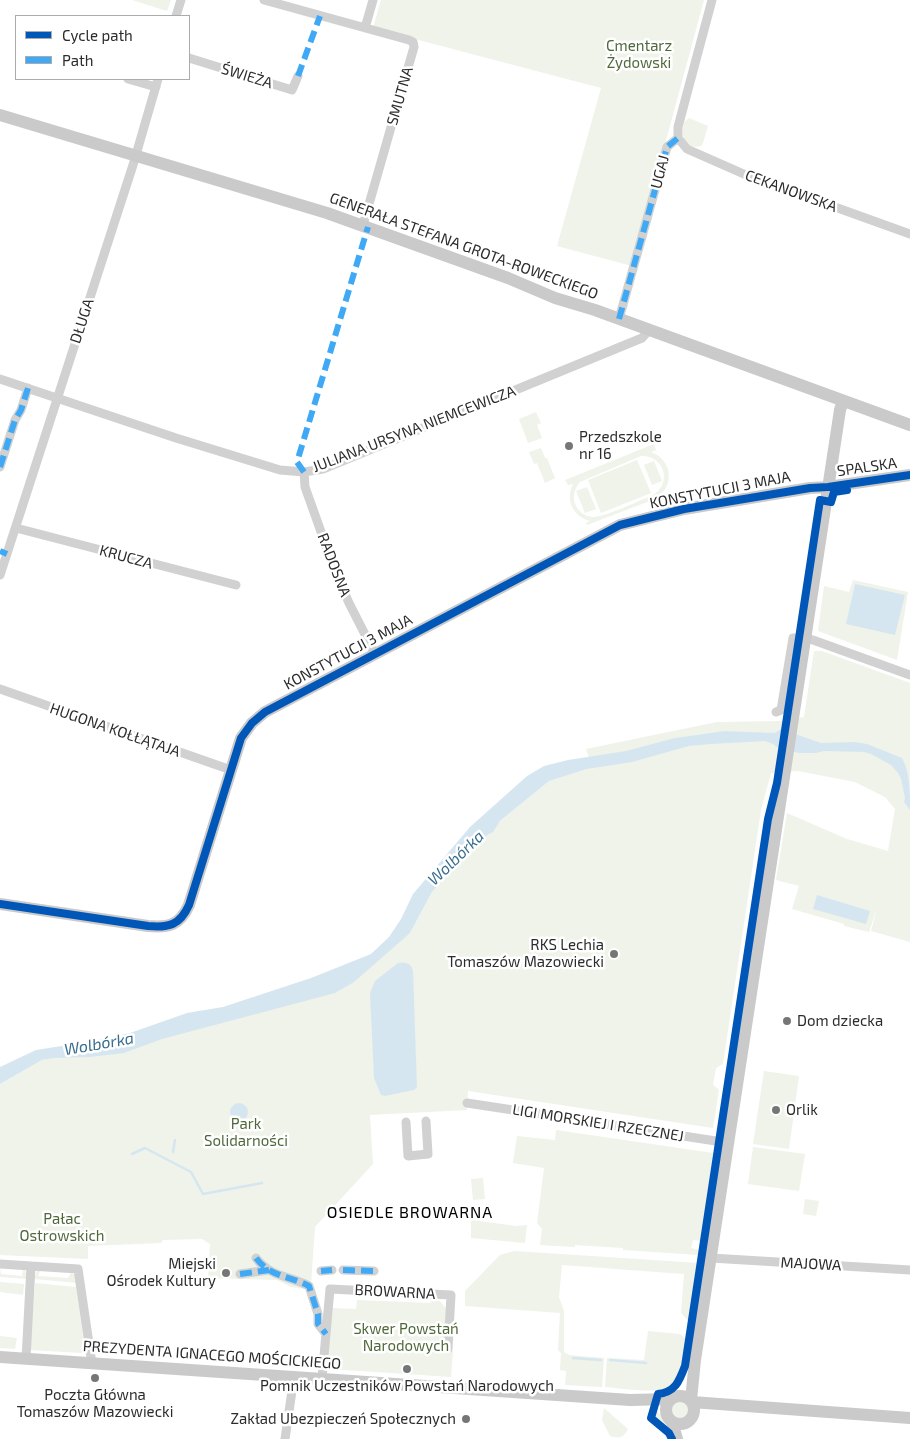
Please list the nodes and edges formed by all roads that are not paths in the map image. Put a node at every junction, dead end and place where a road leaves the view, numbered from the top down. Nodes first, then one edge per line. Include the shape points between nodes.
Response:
1 (181, 0) edge
2 (264, 0) edge
3 (373, 0) edge
4 (712, 0) edge
5 (176, 15) edge
6 (365, 28) junction
7 (190, 58) edge
8 (298, 76) dead end
9 (135, 80) edge
10 (157, 83) edge
11 (0, 115) edge
12 (678, 138) junction
13 (135, 156) junction
14 (363, 225) junction
15 (910, 234) edge
16 (619, 319) junction
17 (649, 330) junction
18 (0, 378) edge
19 (28, 388) junction
20 (57, 398) junction
21 (843, 401) junction
22 (910, 425) edge
23 (0, 467) edge
24 (304, 472) junction
25 (910, 475) edge
26 (828, 487) junction
27 (16, 528) junction
28 (4, 552) edge
29 (0, 575) edge
30 (236, 586) dead end
31 (806, 638) junction
32 (375, 654) junction
33 (910, 675) edge
34 (0, 689) edge
35 (776, 712) dead end
36 (231, 770) junction
37 (0, 904) edge
38 (467, 1103) dead end
39 (426, 1121) dead end
40 (406, 1122) dead end
41 (728, 1142) junction
42 (256, 1258) dead end
43 (711, 1258) junction
44 (0, 1264) edge
45 (31, 1266) junction
46 (269, 1270) junction
47 (332, 1270) dead end
48 (343, 1270) dead end
49 (910, 1270) edge
50 (321, 1271) dead end
51 (374, 1271) dead end
52 (240, 1274) dead end
53 (326, 1334) junction
54 (448, 1349) dead end
55 (0, 1358) edge
56 (26, 1359) junction
57 (695, 1360) junction
58 (92, 1364) junction
59 (294, 1377) junction
60 (322, 1378) junction
61 (674, 1398) junction
62 (630, 1400) junction
63 (691, 1410) junction
64 (669, 1418) junction
65 (910, 1418) edge
66 (285, 1439) edge
67 (677, 1439) edge
68 (684, 1439) edge

1 - 5 street
2 - 6 street
3 - 6 street
4 - 12 street, UGAJ via 678,127
6 - 14 street, SMUTNA via 408,40 414,47
7 - 8 street, ŚWIEŻA via 292,90
9 - 10 street, DŁUGA
10 - 13 street, DŁUGA
11 - 13 street, GENERAŁA STEFANA GROTA-ROWECKIEGO
12 - 15 street, CEKANOWSKA via 687,149 746,175
12 - 16 street, UGAJ via 666,148
13 - 14 street, GENERAŁA STEFANA GROTA-ROWECKIEGO
13 - 20 street, DŁUGA
14 - 16 street, GENERAŁA STEFANA GROTA-ROWECKIEGO
16 - 17 street, GENERAŁA STEFANA GROTA-ROWECKIEGO
17 - 21 street, GENERAŁA STEFANA GROTA-ROWECKIEGO
17 - 24 street, JULIANA URSYNA NIEMCEWICZA via 642,338 322,469
18 - 19 street, JULIANA URSYNA NIEMCEWICZA
19 - 20 street, JULIANA URSYNA NIEMCEWICZA
19 - 23 street
20 - 24 street, JULIANA URSYNA NIEMCEWICZA via 280,470
20 - 27 street, DŁUGA
21 - 22 street, GENERAŁA STEFANA GROTA-ROWECKIEGO
21 - 26 street
24 - 32 street, RADOSNA via 305,487 336,571
25 - 26 street, SPALSKA
26 - 31 street
26 - 32 street, KONSTYTUCJI 3 MAJA via 684,509 620,525
27 - 28 street, DŁUGA
27 - 30 street, KRUCZA
28 - 29 street, DŁUGA
31 - 33 street
31 - 35 street via 793,638 781,710
31 - 41 street
32 - 36 street, KONSTYTUCJI 3 MAJA via 258,717 246,730
34 - 36 street, HUGONA KOŁŁĄTAJA
36 - 37 street, KONSTYTUCJI 3 MAJA via 189,905 181,919 173,924 148,926
38 - 41 street, LIGI MORSKIEJ I RZECZNEJ
39 - 40 street via 428,1154 408,1156
41 - 43 street
42 - 46 street, BROWARNA
43 - 49 street, MAJOWA
43 - 57 street
44 - 45 street
45 - 56 street
45 - 58 street via 78,1269
46 - 52 street
46 - 53 street, BROWARNA via 310,1286 318,1324
47 - 50 street
48 - 51 street, BROWARNA
53 - 54 street, BROWARNA via 330,1289 451,1295
53 - 60 street, BROWARNA
55 - 56 street, PREZYDENTA IGNACEGO MOŚCICKIEGO
56 - 58 street, PREZYDENTA IGNACEGO MOŚCICKIEGO
57 - 61 street
57 - 63 street
58 - 59 street, PREZYDENTA IGNACEGO MOŚCICKIEGO
59 - 60 street, PREZYDENTA IGNACEGO MOŚCICKIEGO
59 - 66 street
60 - 62 street, PREZYDENTA IGNACEGO MOŚCICKIEGO
61 - 62 street, PREZYDENTA IGNACEGO MOŚCICKIEGO
61 - 63 street via 686,1397
61 - 64 street via 666,1406
62 - 64 street, PREZYDENTA IGNACEGO MOŚCICKIEGO via 654,1408
63 - 64 street via 682,1424
63 - 65 street via 742,1406
63 - 68 street
64 - 67 street

